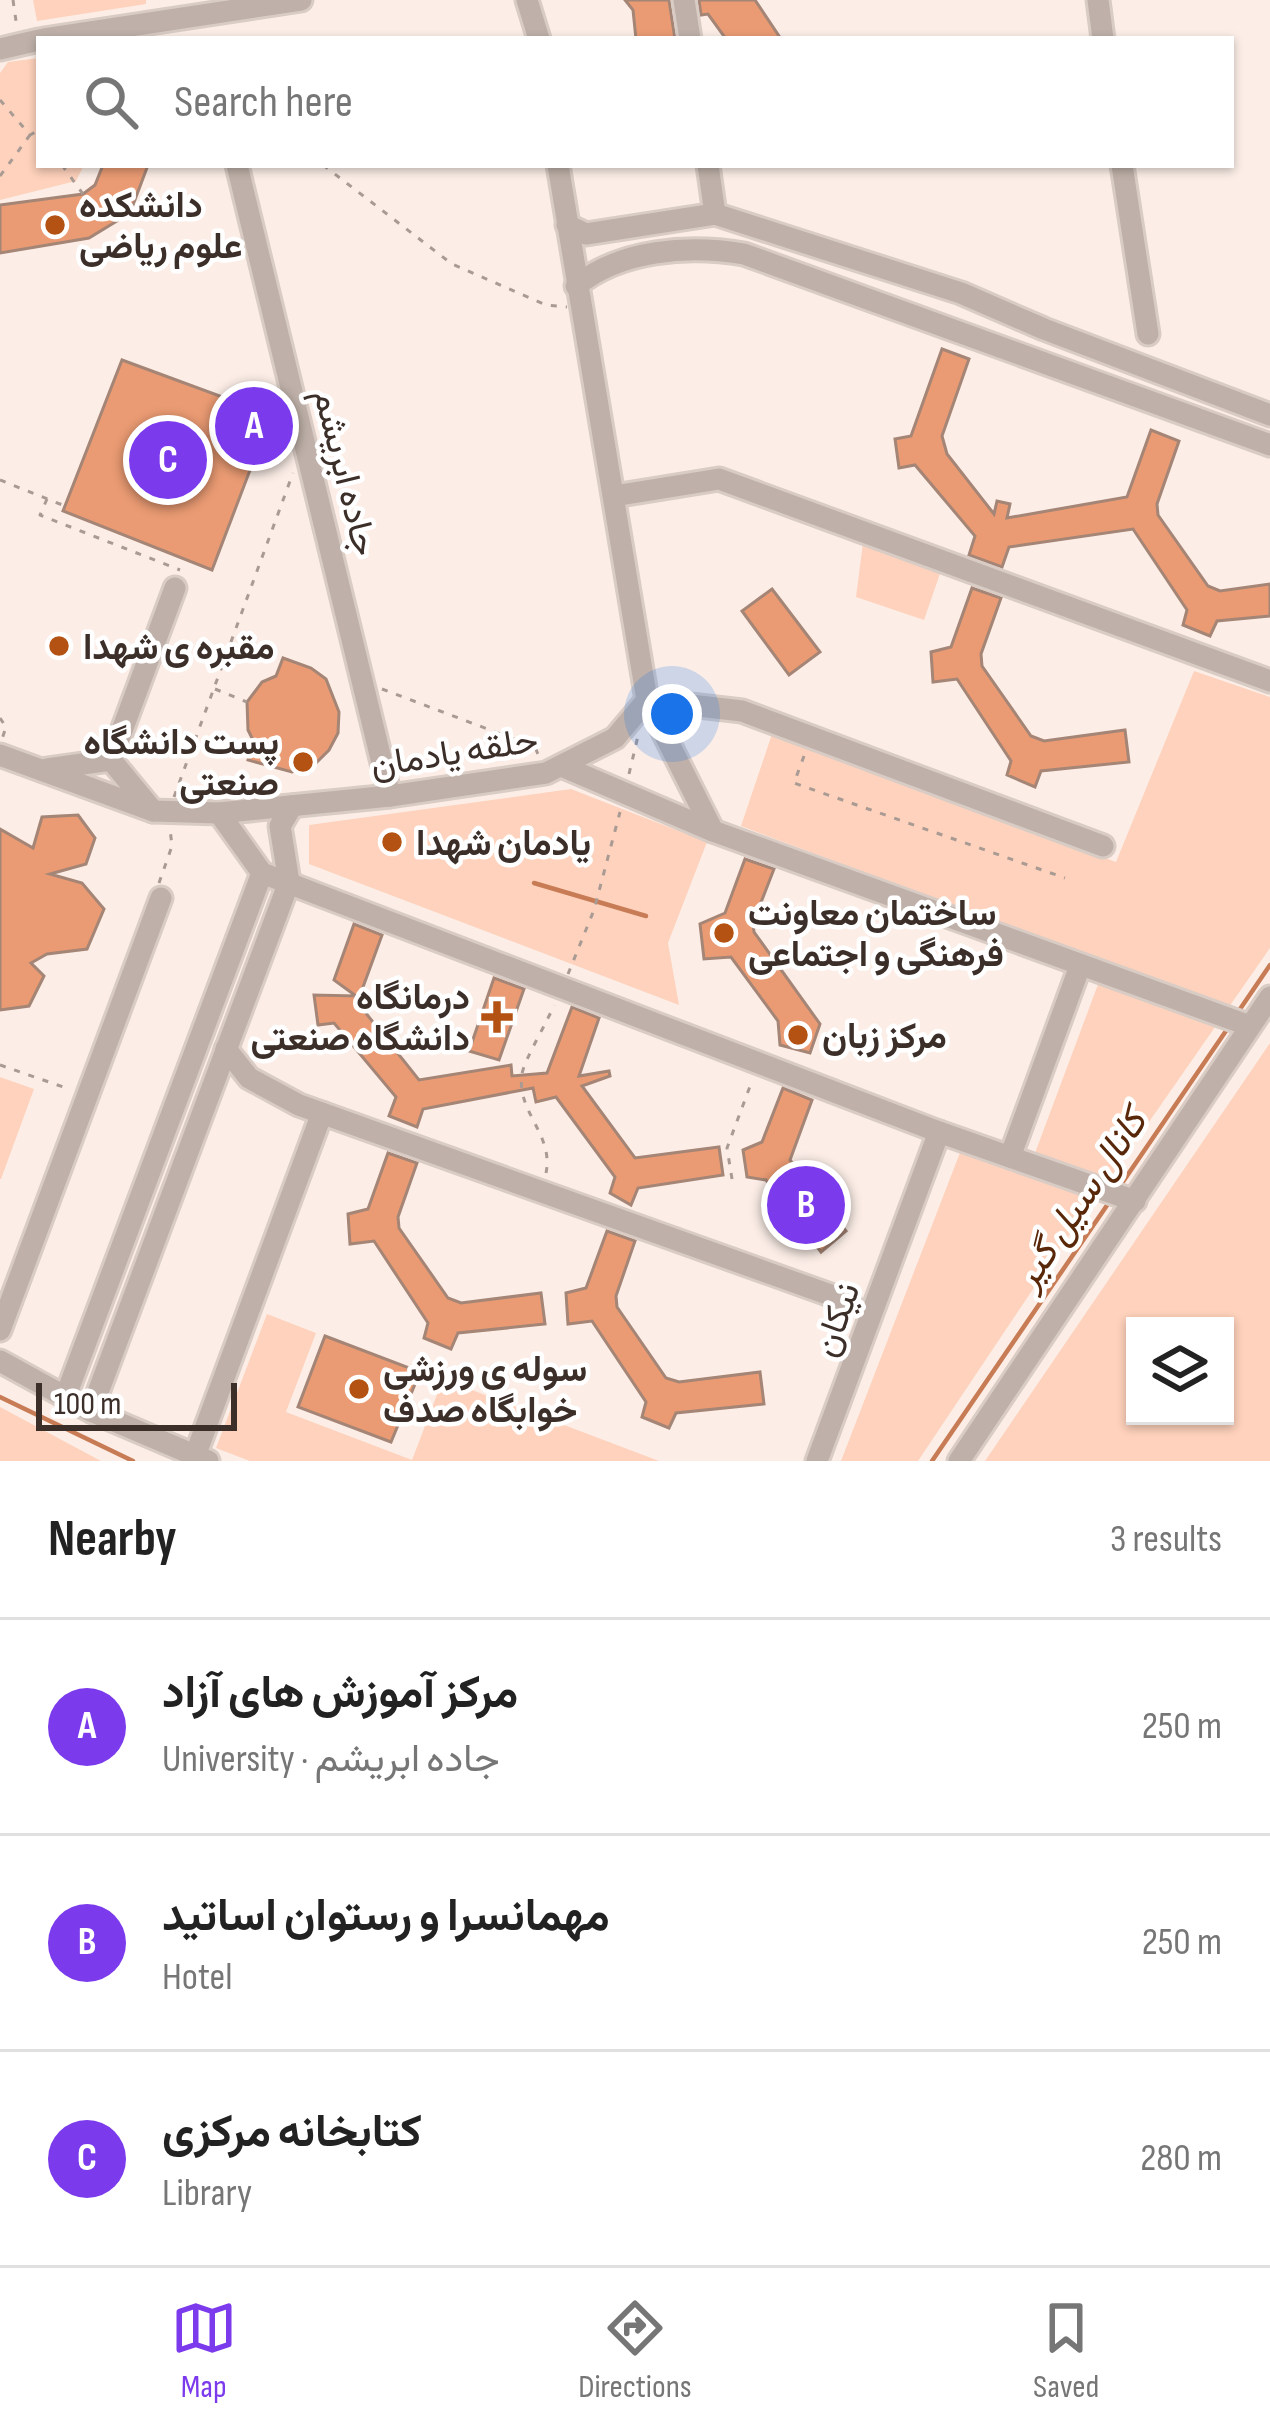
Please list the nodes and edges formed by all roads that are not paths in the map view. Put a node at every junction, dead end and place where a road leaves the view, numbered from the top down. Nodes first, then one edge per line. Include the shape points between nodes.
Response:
1 (301, 0) edge
2 (527, 0) edge
3 (684, 0) edge
4 (1098, 0) edge
5 (157, 11) edge
6 (202, 16) junction
7 (51, 36) edge
8 (206, 36) edge
9 (538, 36) edge
10 (690, 36) edge
11 (1103, 36) edge
12 (238, 168) edge
13 (558, 168) edge
14 (708, 168) edge
15 (1122, 168) edge
16 (715, 214) junction
17 (567, 225) junction
18 (914, 276) junction
19 (576, 286) junction
20 (903, 310) junction
21 (1148, 334) junction
22 (1127, 361) junction
23 (1155, 372) junction
24 (1270, 416) edge
25 (1270, 446) edge
26 (614, 496) junction
27 (175, 588) road end
28 (1270, 681) edge
29 (647, 700) junction
30 (0, 751) edge
31 (111, 760) junction
32 (42, 770) junction
33 (555, 770) junction
34 (390, 796) junction
35 (292, 806) junction
36 (160, 812) junction
37 (219, 813) junction
38 (713, 830) junction
39 (1102, 846) dead end
40 (262, 873) junction
41 (289, 882) junction
42 (161, 898) road end
43 (1080, 966) junction
44 (1270, 997) edge
45 (1250, 1026) junction
46 (226, 1049) junction
47 (322, 1113) junction
48 (939, 1132) junction
49 (1010, 1157) junction
50 (1135, 1201) junction
51 (850, 1302) dead end
52 (0, 1330) edge
53 (0, 1361) edge
54 (65, 1398) junction
55 (91, 1411) junction
56 (202, 1459) edge
57 (817, 1461) edge
58 (959, 1461) edge

1 - 6 street
2 - 9 street
3 - 10 street
4 - 11 street
5 - 6 street
5 - 7 street
6 - 8 street
12 - 34 street, جاده ابریشم
13 - 17 street
14 - 16 street
15 - 21 street
16 - 17 street via 586,234
16 - 18 street
17 - 19 street
18 - 20 street via 919,290
18 - 22 street
19 - 20 street via 634,258 705,248
19 - 26 street
20 - 25 street
21 - 22 street
21 - 23 street
22 - 23 street
23 - 24 street
26 - 28 street via 719,479
26 - 29 street
27 - 31 street
29 - 33 street, حلقه یادمان via 616,738
29 - 38 street
29 - 39 street via 742,712
30 - 32 street, حلقه یادمان
31 - 32 street
31 - 36 street
32 - 36 street, حلقه یادمان
33 - 34 street, حلقه یادمان
33 - 38 street
34 - 35 street, حلقه یادمان
35 - 37 street, حلقه یادمان
35 - 41 street via 280,826
36 - 37 street, حلقه یادمان
37 - 40 street
38 - 43 street
40 - 41 street
40 - 54 street
41 - 46 street
41 - 48 street
42 - 52 street
43 - 45 street
43 - 49 street
44 - 45 street
45 - 50 street
46 - 47 street via 249,1078
46 - 55 street
47 - 51 street
47 - 56 street
48 - 49 street
48 - 57 street, نیکان
49 - 50 street
50 - 58 street
53 - 54 street
54 - 55 street
55 - 56 street

